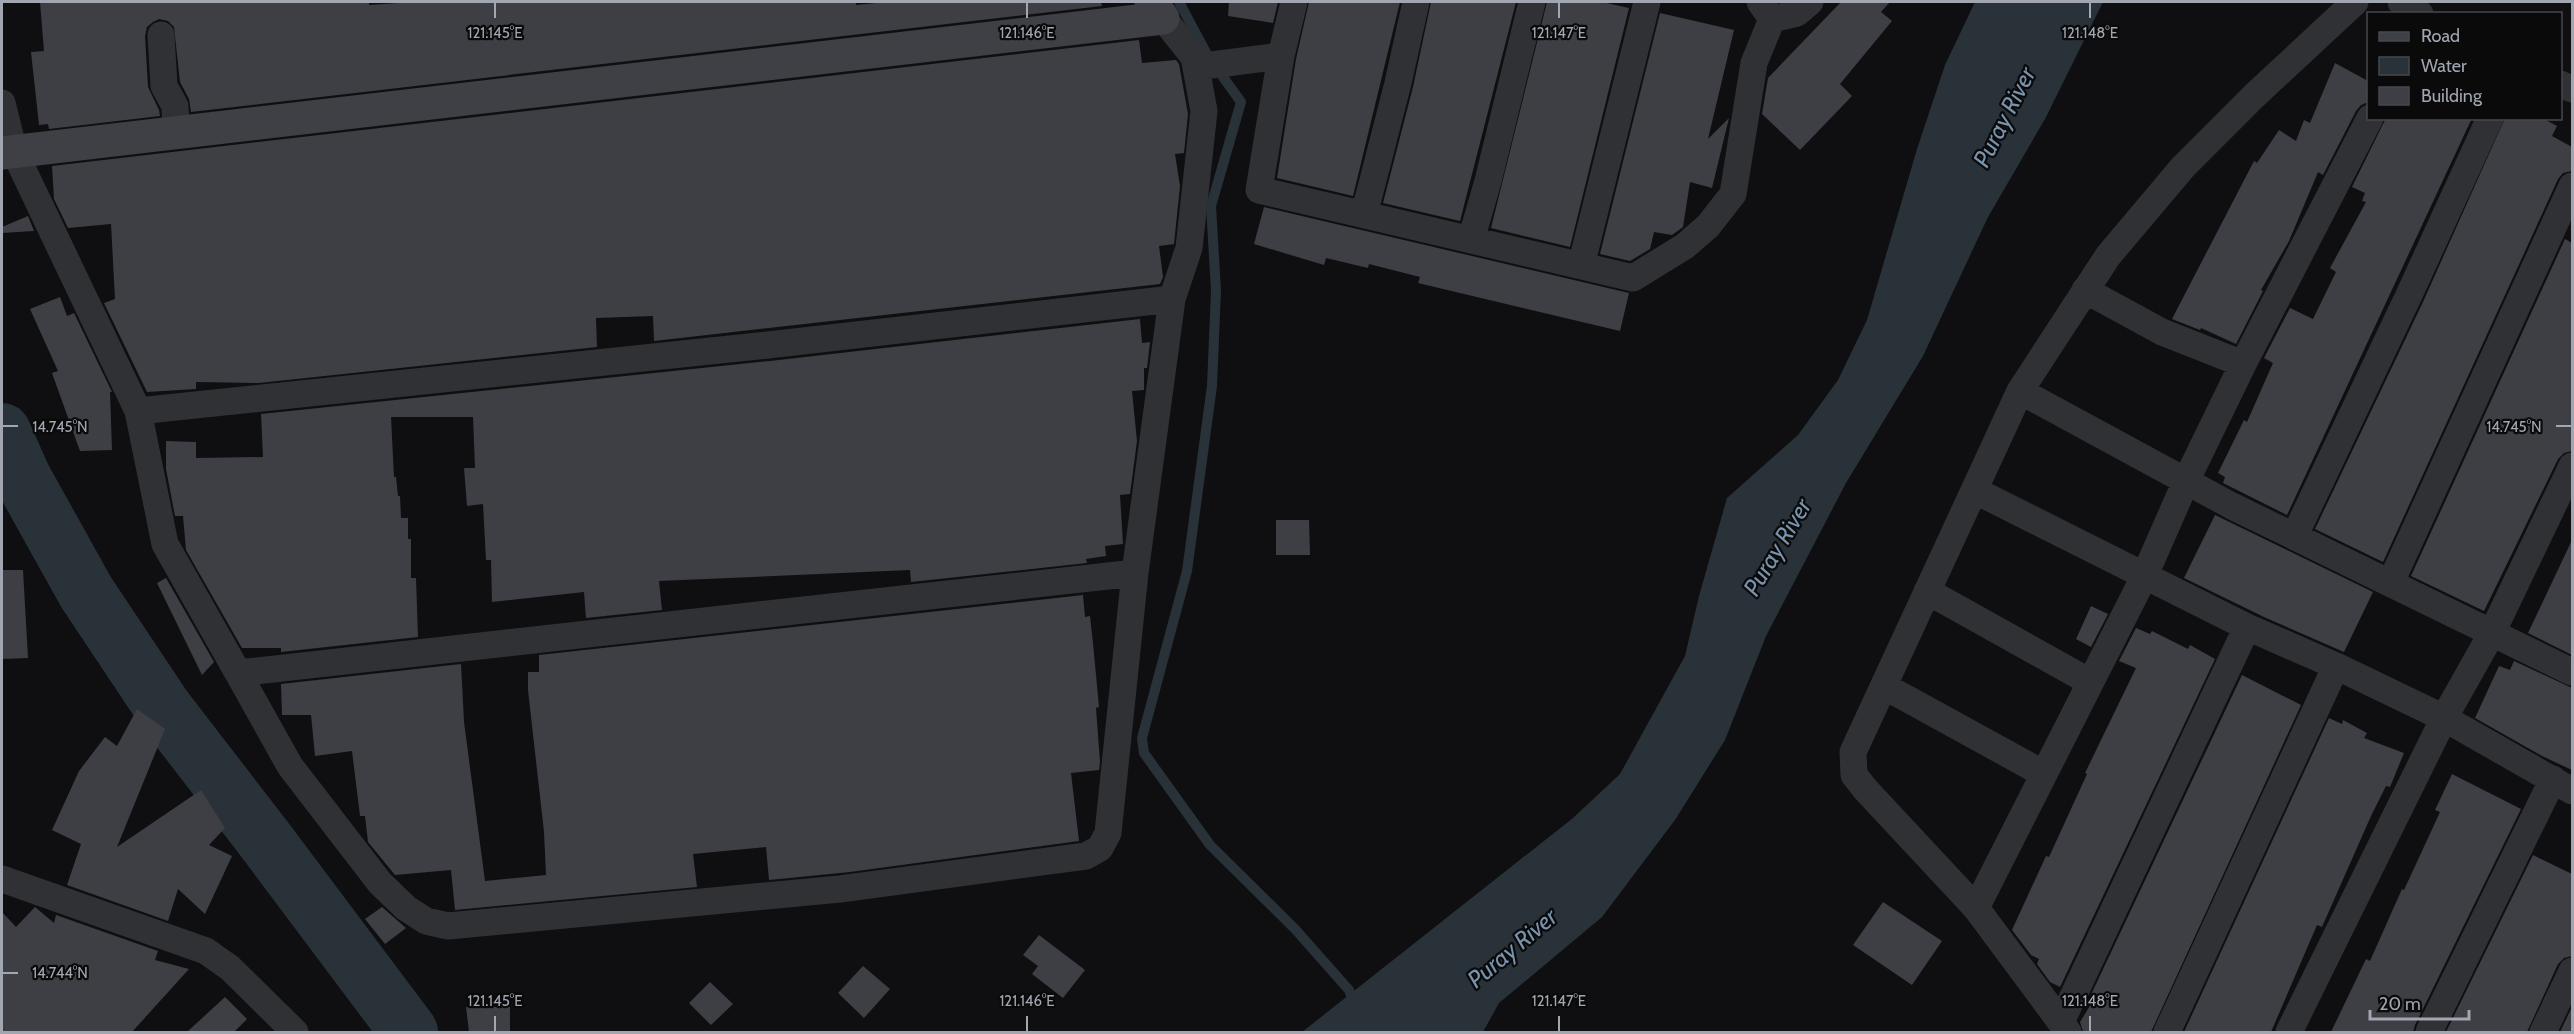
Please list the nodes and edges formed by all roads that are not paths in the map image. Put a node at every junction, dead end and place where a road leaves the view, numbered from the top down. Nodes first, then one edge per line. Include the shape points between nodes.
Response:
1 (1294, 2) edge
2 (1416, 2) edge
3 (1532, 2) edge
4 (1647, 2) edge
5 (1810, 2) edge
6 (2355, 2) edge
7 (2401, 2) edge
8 (1157, 10) edge
9 (1766, 10) edge
10 (2417, 12) edge
11 (161, 35) dead end
12 (1281, 56) junction
13 (1203, 66) junction
14 (2, 104) edge
15 (2369, 120) edge
16 (2489, 120) edge
17 (177, 132) junction
18 (8, 152) edge
19 (2572, 186) edge
20 (1364, 215) junction
21 (1471, 240) junction
22 (1581, 266) junction
23 (2085, 290) junction
24 (1172, 299) junction
25 (2243, 364) junction
26 (2020, 391) junction
27 (138, 411) junction
28 (2572, 466) edge
29 (2187, 479) junction
30 (1976, 491) junction
31 (2295, 535) junction
32 (1135, 573) junction
33 (2144, 577) junction
34 (2391, 582) junction
35 (1927, 591) junction
36 (2247, 627) junction
37 (2492, 633) junction
38 (2336, 666) junction
39 (2572, 672) edge
40 (238, 673) junction
41 (2090, 682) junction
42 (1884, 686) junction
43 (2444, 718) junction
44 (2044, 774) junction
45 (2563, 785) edge
46 (2, 879) edge
47 (1976, 908) junction
48 (2572, 971) edge
49 (2064, 1027) edge
50 (295, 1032) edge
51 (2167, 1032) edge
52 (2289, 1032) edge
53 (2429, 1032) edge
54 (2543, 1032) edge

1 - 12 street
2 - 20 street
3 - 21 street
4 - 22 street
5 - 9 street via 1797,13
6 - 23 street via 2183,167 2108,256
7 - 10 street
8 - 13 street
8 - 17 street via 719,71
9 - 22 street via 1736,182 1728,201 1685,246 1633,278
11 - 17 street via 164,86 176,106
12 - 13 street
12 - 20 street via 1259,190
13 - 24 street via 1204,111 1189,248
14 - 18 street
15 - 25 street
16 - 31 street
17 - 18 street
18 - 27 street
19 - 34 street
20 - 21 street
21 - 22 street
23 - 25 street via 2162,332
23 - 26 street
24 - 27 street
24 - 32 street
25 - 29 street
26 - 29 street
26 - 30 street
27 - 40 street via 165,544
28 - 37 street
29 - 31 street via 2232,506
29 - 33 street
30 - 33 street
30 - 35 street
31 - 34 street
32 - 40 street
32 - 40 street via 1108,833 1100,848 1086,856 840,889 448,926 426,921 380,883 309,794
33 - 36 street
33 - 41 street
34 - 37 street
35 - 41 street
35 - 42 street
36 - 38 street
36 - 49 street
37 - 39 street
37 - 43 street
38 - 43 street
38 - 51 street
41 - 44 street
42 - 44 street
42 - 47 street via 1853,752 1854,775
43 - 45 street
43 - 52 street
44 - 47 street
45 - 53 street
46 - 50 street via 206,951 230,968
47 - 49 street
48 - 54 street

